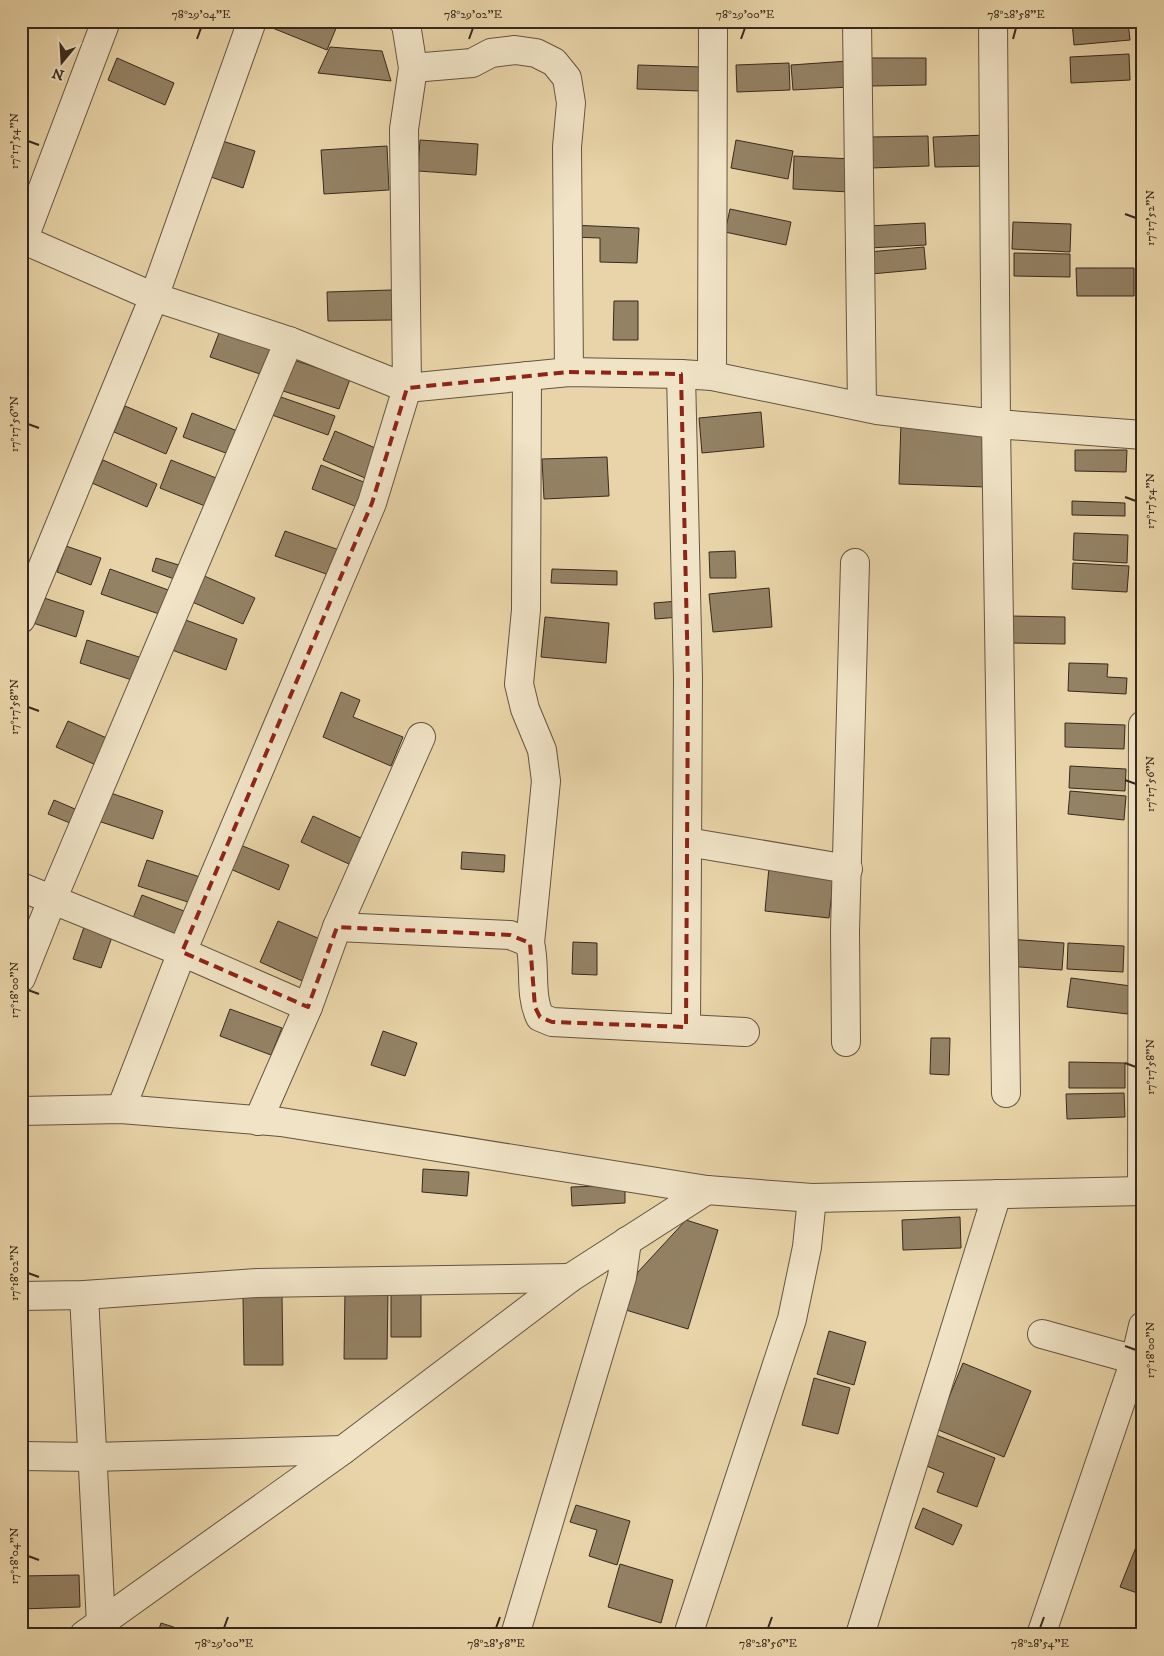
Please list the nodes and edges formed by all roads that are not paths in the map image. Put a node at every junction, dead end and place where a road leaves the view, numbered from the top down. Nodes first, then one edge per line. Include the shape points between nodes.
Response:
1 (106, 21) edge
2 (252, 21) edge
3 (404, 21) edge
4 (713, 21) edge
5 (857, 21) edge
6 (994, 21) edge
7 (413, 68) junction
8 (22, 243) edge
9 (154, 297) junction
10 (288, 341) junction
11 (569, 372) junction
12 (681, 374) junction
13 (527, 376) junction
14 (712, 376) junction
15 (407, 388) junction
16 (862, 406) junction
17 (996, 424) junction
18 (1143, 435) edge
19 (855, 563) dead end
20 (21, 619) edge
21 (1143, 725) edge
22 (421, 737) dead end
23 (1142, 786) edge
24 (686, 842) junction
25 (848, 869) junction
26 (21, 887) edge
27 (52, 900) junction
28 (337, 928) junction
29 (530, 943) junction
30 (182, 952) junction
31 (21, 978) edge
32 (308, 1007) junction
33 (686, 1027) junction
34 (745, 1032) dead end
35 (846, 1042) dead end
36 (1006, 1093) dead end
37 (121, 1109) junction
38 (21, 1111) edge
39 (258, 1121) junction
40 (707, 1190) junction
41 (1142, 1191) edge
42 (997, 1194) junction
43 (812, 1198) junction
44 (627, 1241) junction
45 (570, 1278) junction
46 (84, 1295) junction
47 (21, 1296) edge
48 (1143, 1326) edge
49 (1042, 1334) dead end
50 (1139, 1361) edge
51 (343, 1450) junction
52 (21, 1456) edge
53 (92, 1457) junction
54 (92, 1629) edge
55 (515, 1635) edge
56 (688, 1635) edge
57 (860, 1635) edge
58 (1041, 1635) edge

1 - 8 street
2 - 9 street
3 - 7 street
4 - 14 street
5 - 16 street
6 - 17 street
7 - 11 street via 472,63 491,53 515,50 536,53 554,62 567,78 571,103 567,147
7 - 15 street via 404,129
8 - 9 street
9 - 10 street
9 - 20 street
10 - 15 street
10 - 27 street
11 - 12 street
11 - 13 street
12 - 14 street
12 - 24 street via 688,678
13 - 15 street
13 - 29 street via 526,610 519,684 525,709 542,750 546,781
14 - 16 street
15 - 30 street via 372,503
16 - 17 street
17 - 18 street
17 - 36 street
19 - 25 street
21 - 23 street
22 - 28 street
23 - 41 street
24 - 25 street
24 - 33 street
25 - 35 street
26 - 27 street
27 - 30 street
27 - 31 street
28 - 29 street via 510,935
28 - 32 street
29 - 33 street via 535,1007 540,1017 552,1022
30 - 32 street
30 - 37 street
32 - 39 street
33 - 34 street
37 - 38 street
37 - 39 street
39 - 40 street via 281,1122
40 - 43 street
40 - 44 street
41 - 42 street
42 - 43 street
42 - 57 street
43 - 56 street via 807,1247 792,1319
44 - 45 street
44 - 55 street via 622,1277
45 - 46 street via 257,1283
45 - 51 street
46 - 47 street
46 - 53 street
48 - 50 street
49 - 50 street
50 - 58 street
51 - 53 street
51 - 54 street
52 - 53 street
53 - 54 street

